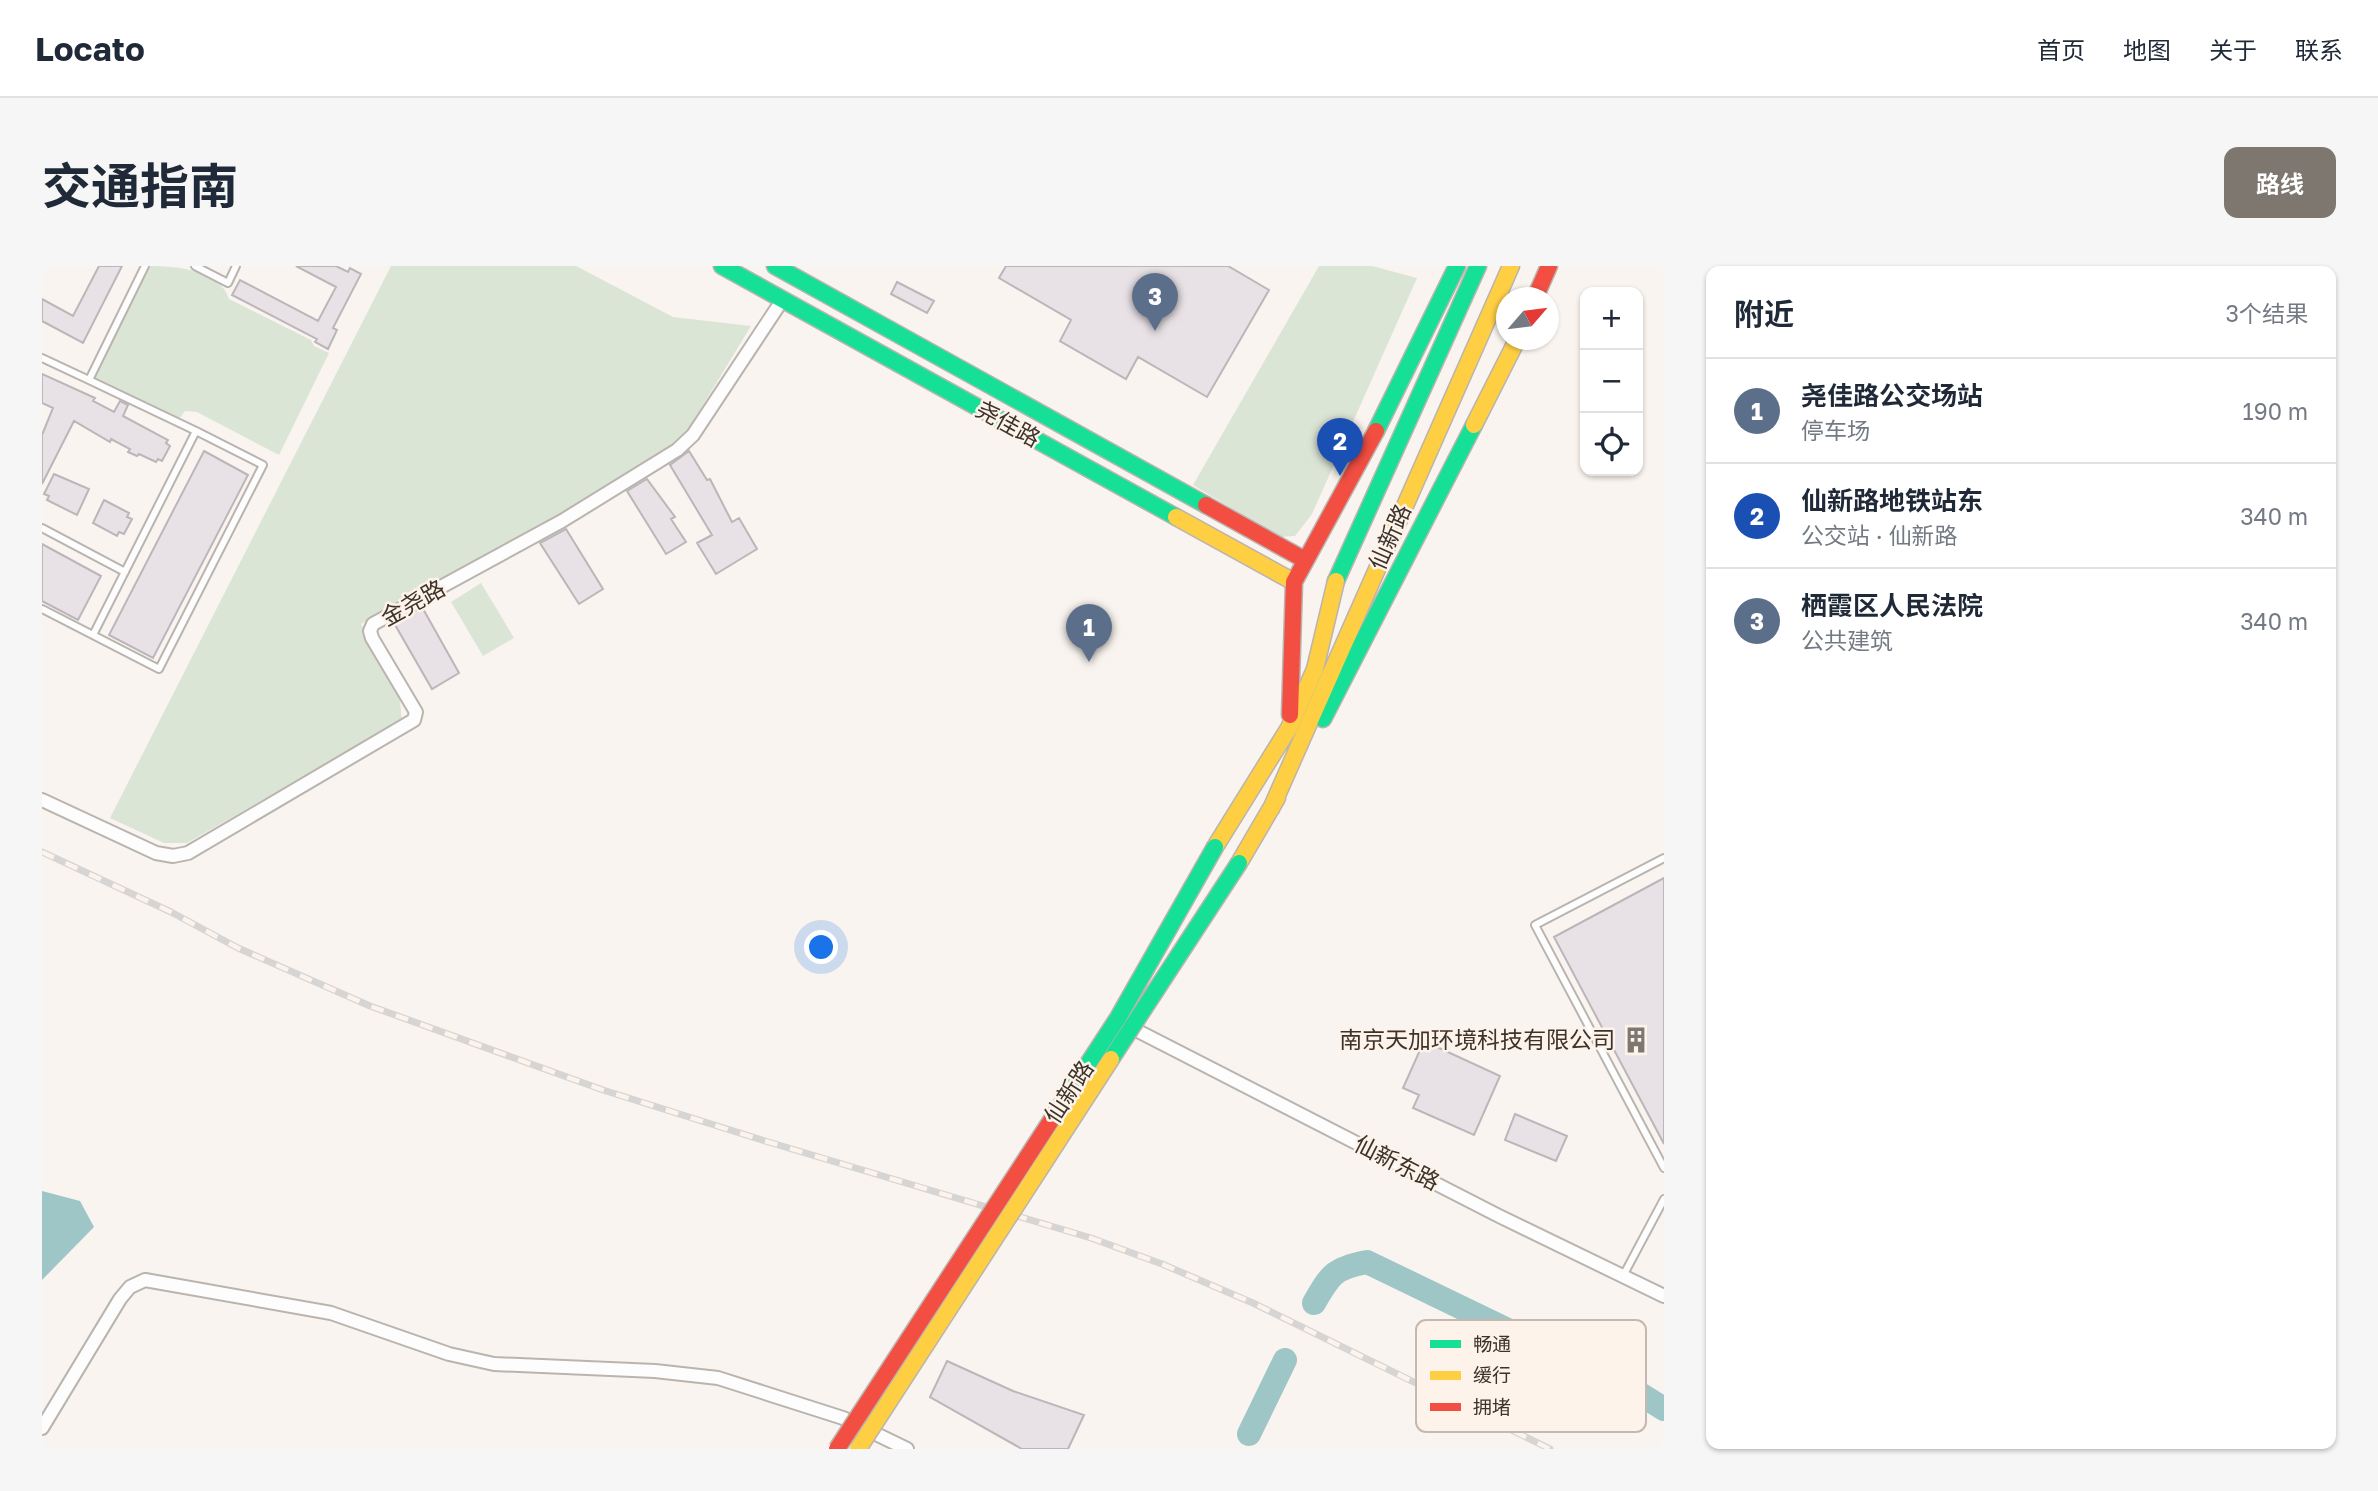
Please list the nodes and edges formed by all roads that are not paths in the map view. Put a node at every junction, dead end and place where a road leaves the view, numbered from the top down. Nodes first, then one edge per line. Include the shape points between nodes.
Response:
1 (145, 266) edge
2 (195, 266) edge
3 (236, 266) edge
4 (722, 266) edge
5 (775, 266) edge
6 (1457, 266) edge
7 (1479, 266) edge
8 (1511, 266) edge
9 (1549, 266) edge
10 (1540, 287) edge
11 (783, 299) junction
12 (1512, 350) edge
13 (42, 358) edge
14 (89, 380) junction
15 (196, 431) junction
16 (42, 528) edge
17 (1305, 560) junction
18 (125, 572) junction
19 (1294, 582) junction
20 (42, 610) edge
21 (93, 635) junction
22 (1289, 728) junction
23 (42, 800) edge
24 (1271, 809) junction
25 (1664, 858) edge
26 (1132, 1028) junction
27 (1664, 1168) edge
28 (1664, 1199) edge
29 (1623, 1276) junction
30 (1664, 1296) edge
31 (42, 1428) edge
32 (837, 1449) edge
33 (858, 1449) edge
34 (907, 1449) edge

1 - 14 lane
2 - 3 lane via 228,282
4 - 11 main road, 尧佳路
5 - 17 main road, 尧佳路
6 - 17 main road, 仙新路 via 1351,482
7 - 22 main road, 仙新路 via 1332,591 1315,669
8 - 24 main road, 仙新路
9 - 10 main road
11 - 19 main road, 尧佳路
11 - 23 street, 金尧路 via 693,435 677,450 562,521 373,624 372,638 416,712 414,720 187,853 156,853
12 - 24 main road, 仙新路 via 1354,664
13 - 14 lane
14 - 15 lane
15 - 18 lane
15 - 21 lane via 263,465 159,669
16 - 18 lane
17 - 19 main road, 仙新路
18 - 21 lane
19 - 22 main road, 仙新路
20 - 21 lane
22 - 32 main road, 仙新路, bridge via 1118,1018
24 - 26 main road, 仙新路, bridge
25 - 27 lane via 1535,925
26 - 29 street, 仙新东路
26 - 33 main road, 仙新路, bridge
28 - 29 lane
29 - 30 street, 仙新东路
31 - 34 street via 120,1299 130,1287 145,1280 331,1313 449,1354 494,1364 718,1378 843,1418

